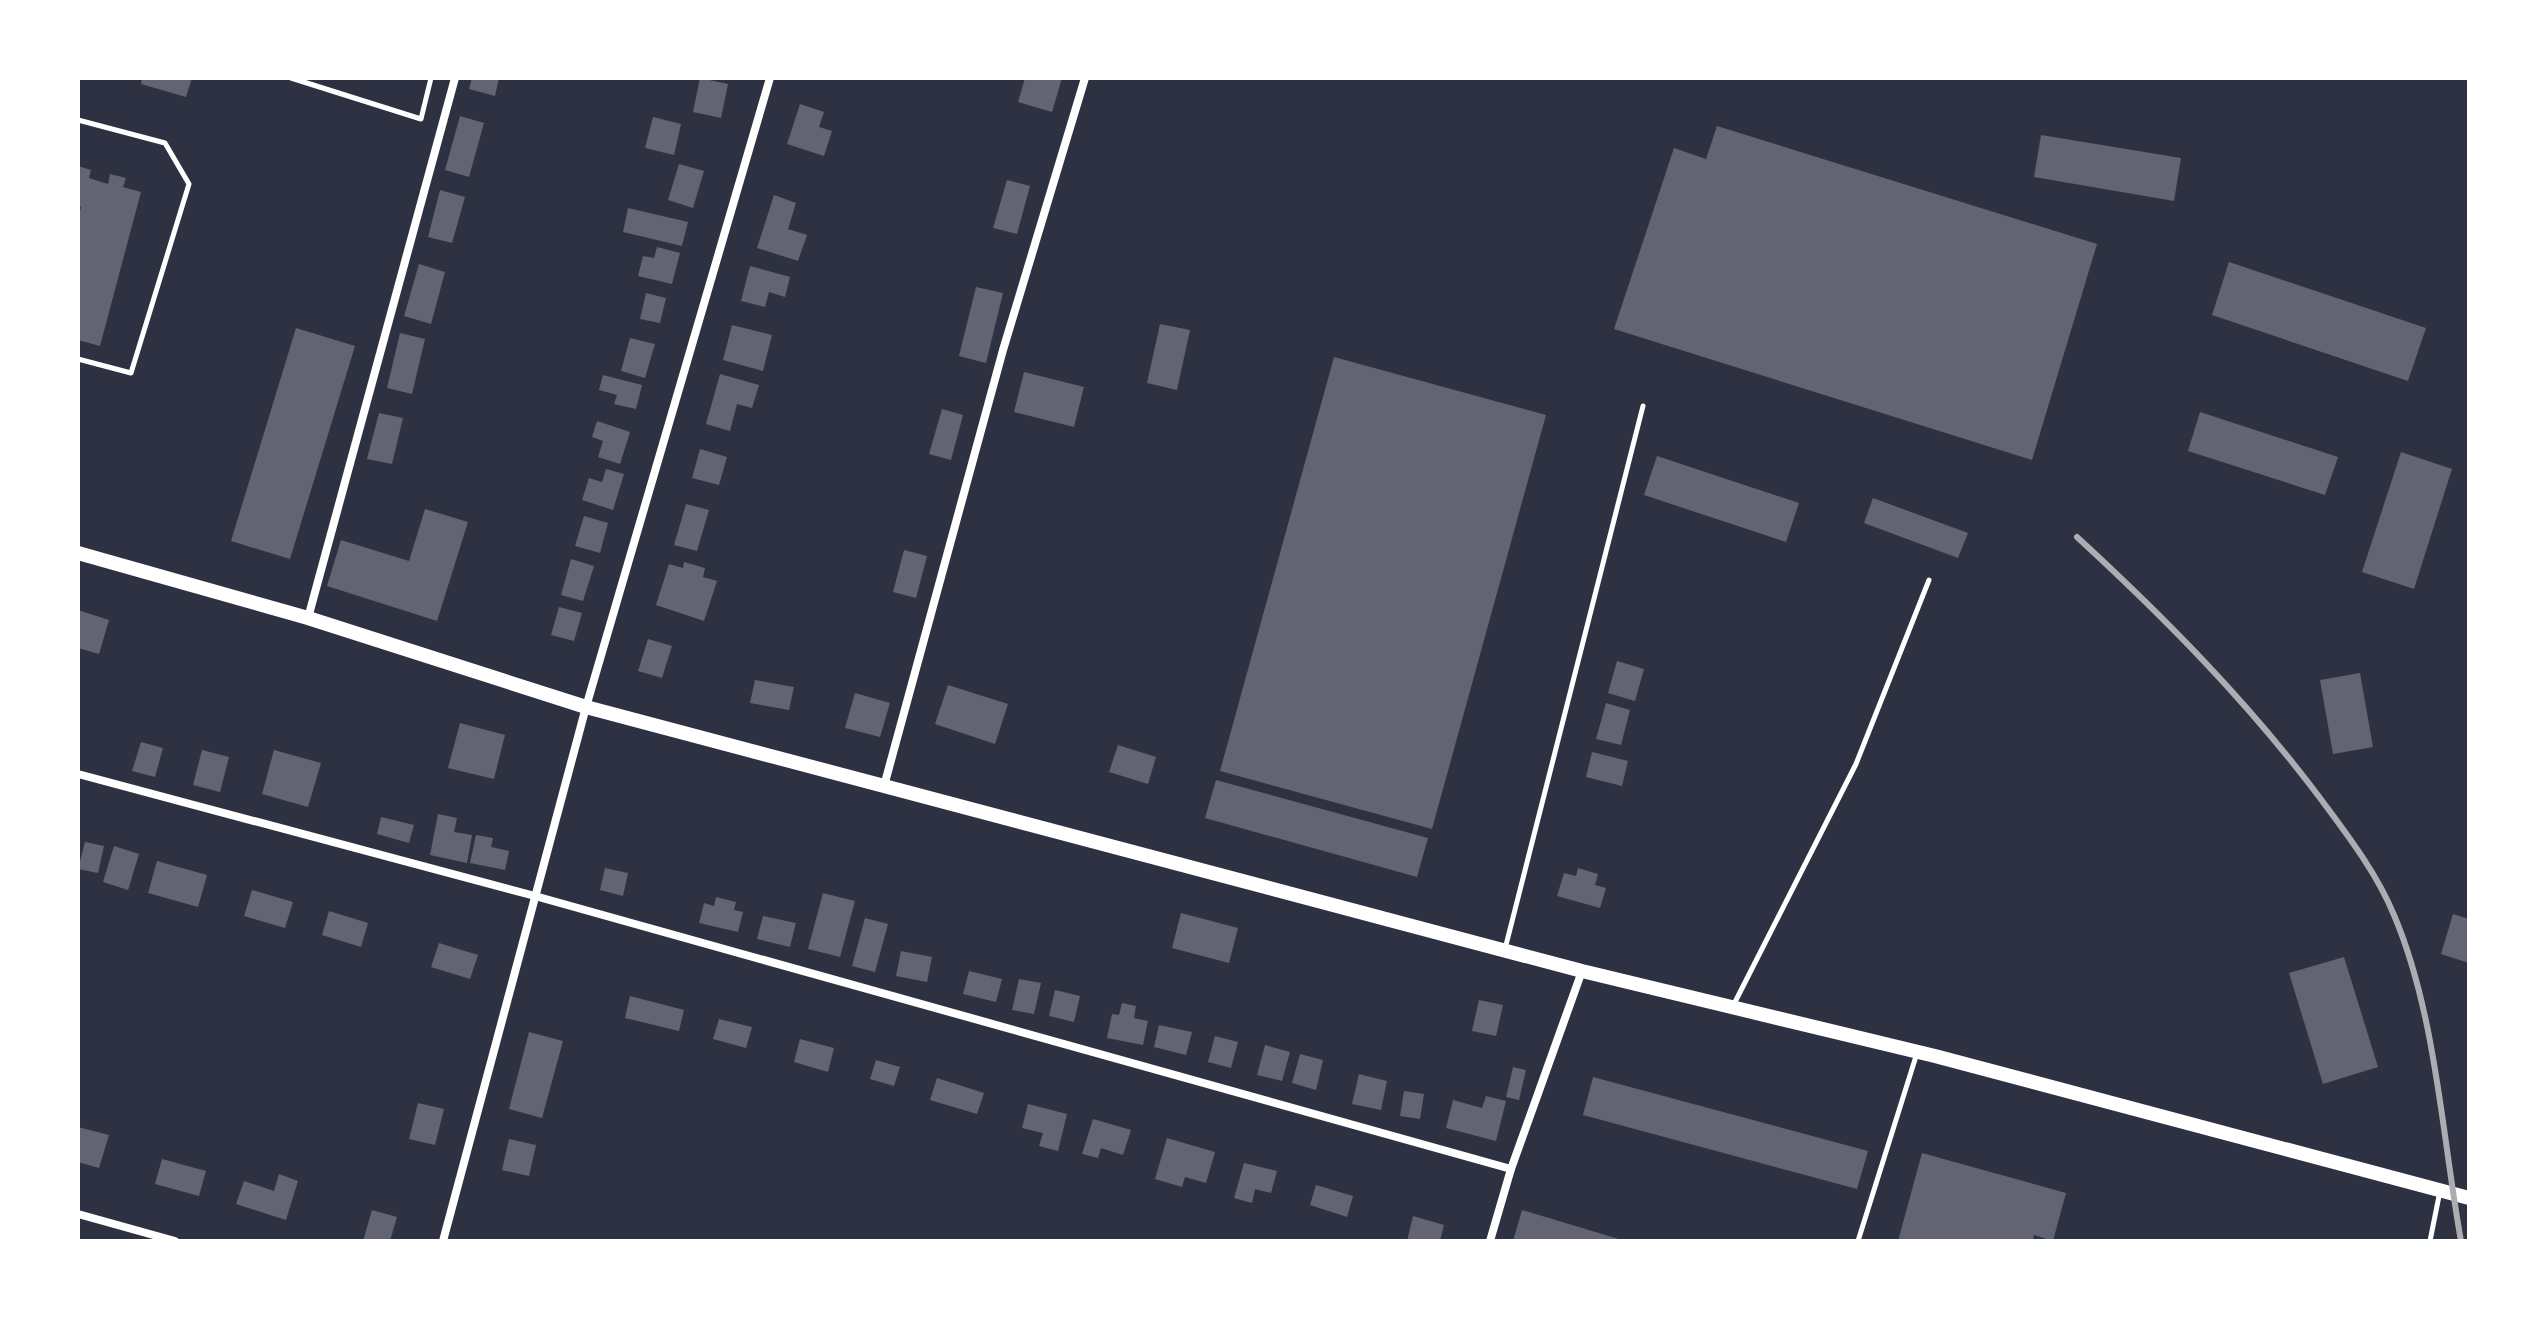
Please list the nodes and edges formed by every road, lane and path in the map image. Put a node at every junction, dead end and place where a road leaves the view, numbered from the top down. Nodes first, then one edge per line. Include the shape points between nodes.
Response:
1 (291, 78) edge
2 (431, 78) edge
3 (455, 78) edge
4 (770, 78) edge
5 (1085, 78) edge
6 (78, 120) edge
7 (78, 359) edge
8 (1643, 406) dead end
9 (78, 553) edge
10 (1929, 580) dead end
11 (308, 618) junction
12 (586, 707) junction
13 (78, 774) edge
14 (884, 786) junction
15 (535, 896) junction
16 (1504, 950) junction
17 (1582, 971) junction
18 (1733, 1007) junction
19 (1917, 1052) junction
20 (1511, 1169) junction
21 (2440, 1190) junction
22 (2469, 1198) edge
23 (78, 1214) edge
24 (175, 1241) edge
25 (443, 1241) edge
26 (1490, 1241) edge
27 (1858, 1241) edge
28 (2430, 1241) edge

1 - 2 lane via 421,119
3 - 11 street
4 - 12 street
5 - 14 street via 1003,350
6 - 7 lane via 165,143 189,184 131,373
8 - 16 lane
9 - 11 street
10 - 18 lane via 1856,764
11 - 12 street
12 - 14 street
12 - 15 street
13 - 15 street
14 - 16 street
15 - 20 street
15 - 25 street
16 - 17 street
17 - 18 street
17 - 20 street
18 - 19 street
19 - 21 street
19 - 27 lane
20 - 26 street
21 - 22 street
21 - 28 lane
23 - 24 street

